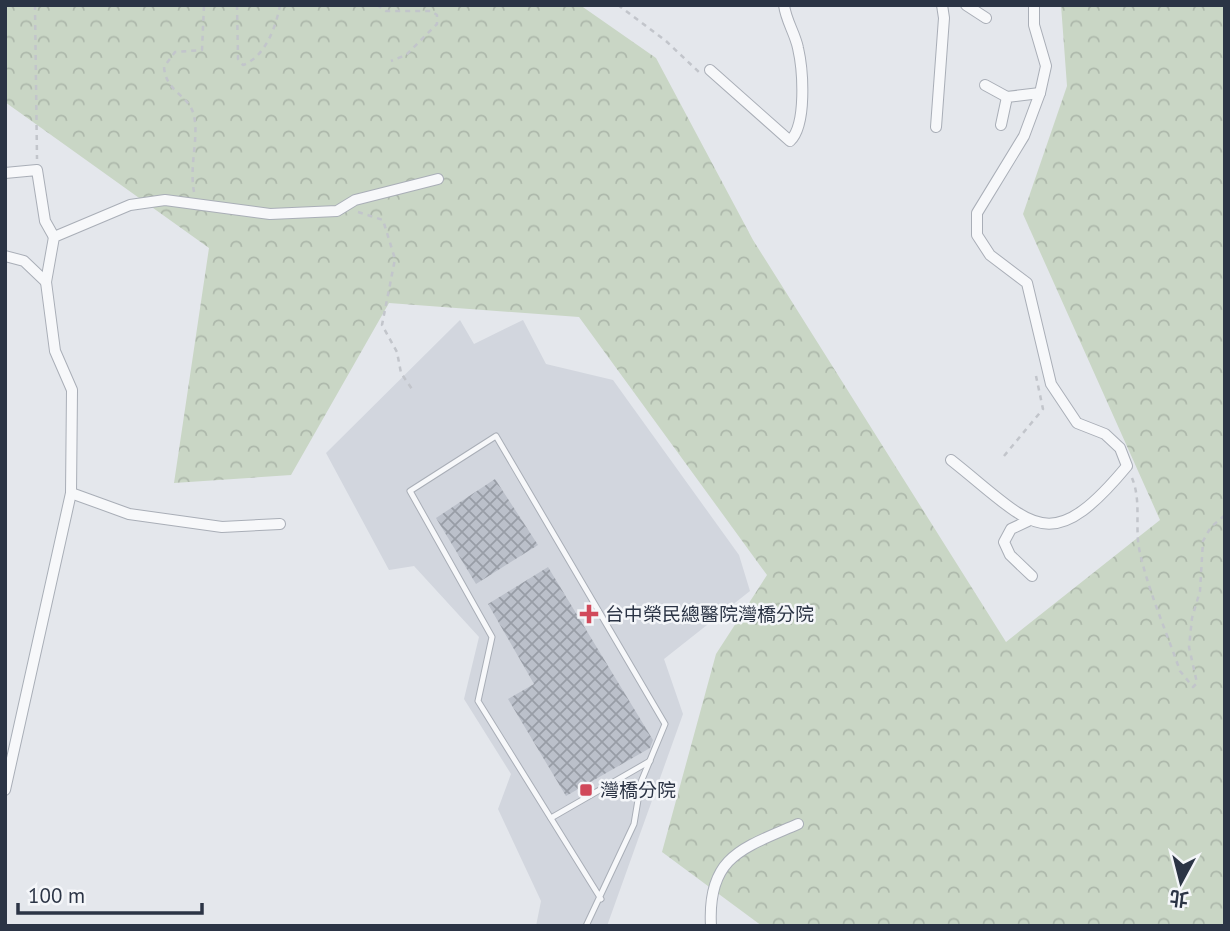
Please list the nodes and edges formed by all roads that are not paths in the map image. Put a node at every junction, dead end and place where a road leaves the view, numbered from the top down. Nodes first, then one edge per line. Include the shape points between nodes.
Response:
1 (785, 5) edge
2 (942, 5) edge
3 (966, 5) edge
4 (1034, 5) edge
5 (986, 18) dead end
6 (710, 70) road end
7 (985, 85) dead end
8 (1040, 93) junction
9 (1007, 97) junction
10 (1001, 125) dead end
11 (936, 127) dead end
12 (5, 173) edge
13 (438, 179) dead end
14 (54, 237) junction
15 (5, 256) edge
16 (46, 282) junction
17 (951, 460) dead end
18 (71, 494) junction
19 (1028, 520) junction
20 (280, 524) dead end
21 (1032, 576) dead end
22 (650, 761) junction
23 (5, 790) edge
24 (551, 818) junction
25 (798, 824) dead end
26 (601, 899) junction
27 (586, 926) edge
28 (711, 926) edge

1 - 6 street via 798,47 802,84 797,135 790,141 776,131
2 - 11 street
3 - 5 street
4 - 8 street via 1034,25 1046,66
7 - 9 street
8 - 9 street
8 - 19 street via 1024,136 977,213 977,236 990,255 1027,283 1051,384 1077,423 1105,434 1121,448 1127,466 1079,514 1059,525
9 - 10 street
12 - 14 street via 37,170 45,221
13 - 14 street via 355,200 337,211 270,214 165,200 130,205
14 - 16 street
15 - 16 street via 24,261
16 - 18 street via 55,351 72,390
17 - 19 street
18 - 20 street via 129,514 222,527
18 - 23 street
19 - 21 street via 1011,529 1004,542 1010,555
22 - 24 lane
22 - 24 lane via 664,724 496,436 410,491 492,636 478,701
22 - 26 lane via 641,782 634,824
24 - 26 lane
25 - 28 street via 752,842 721,868 711,899
26 - 27 lane

